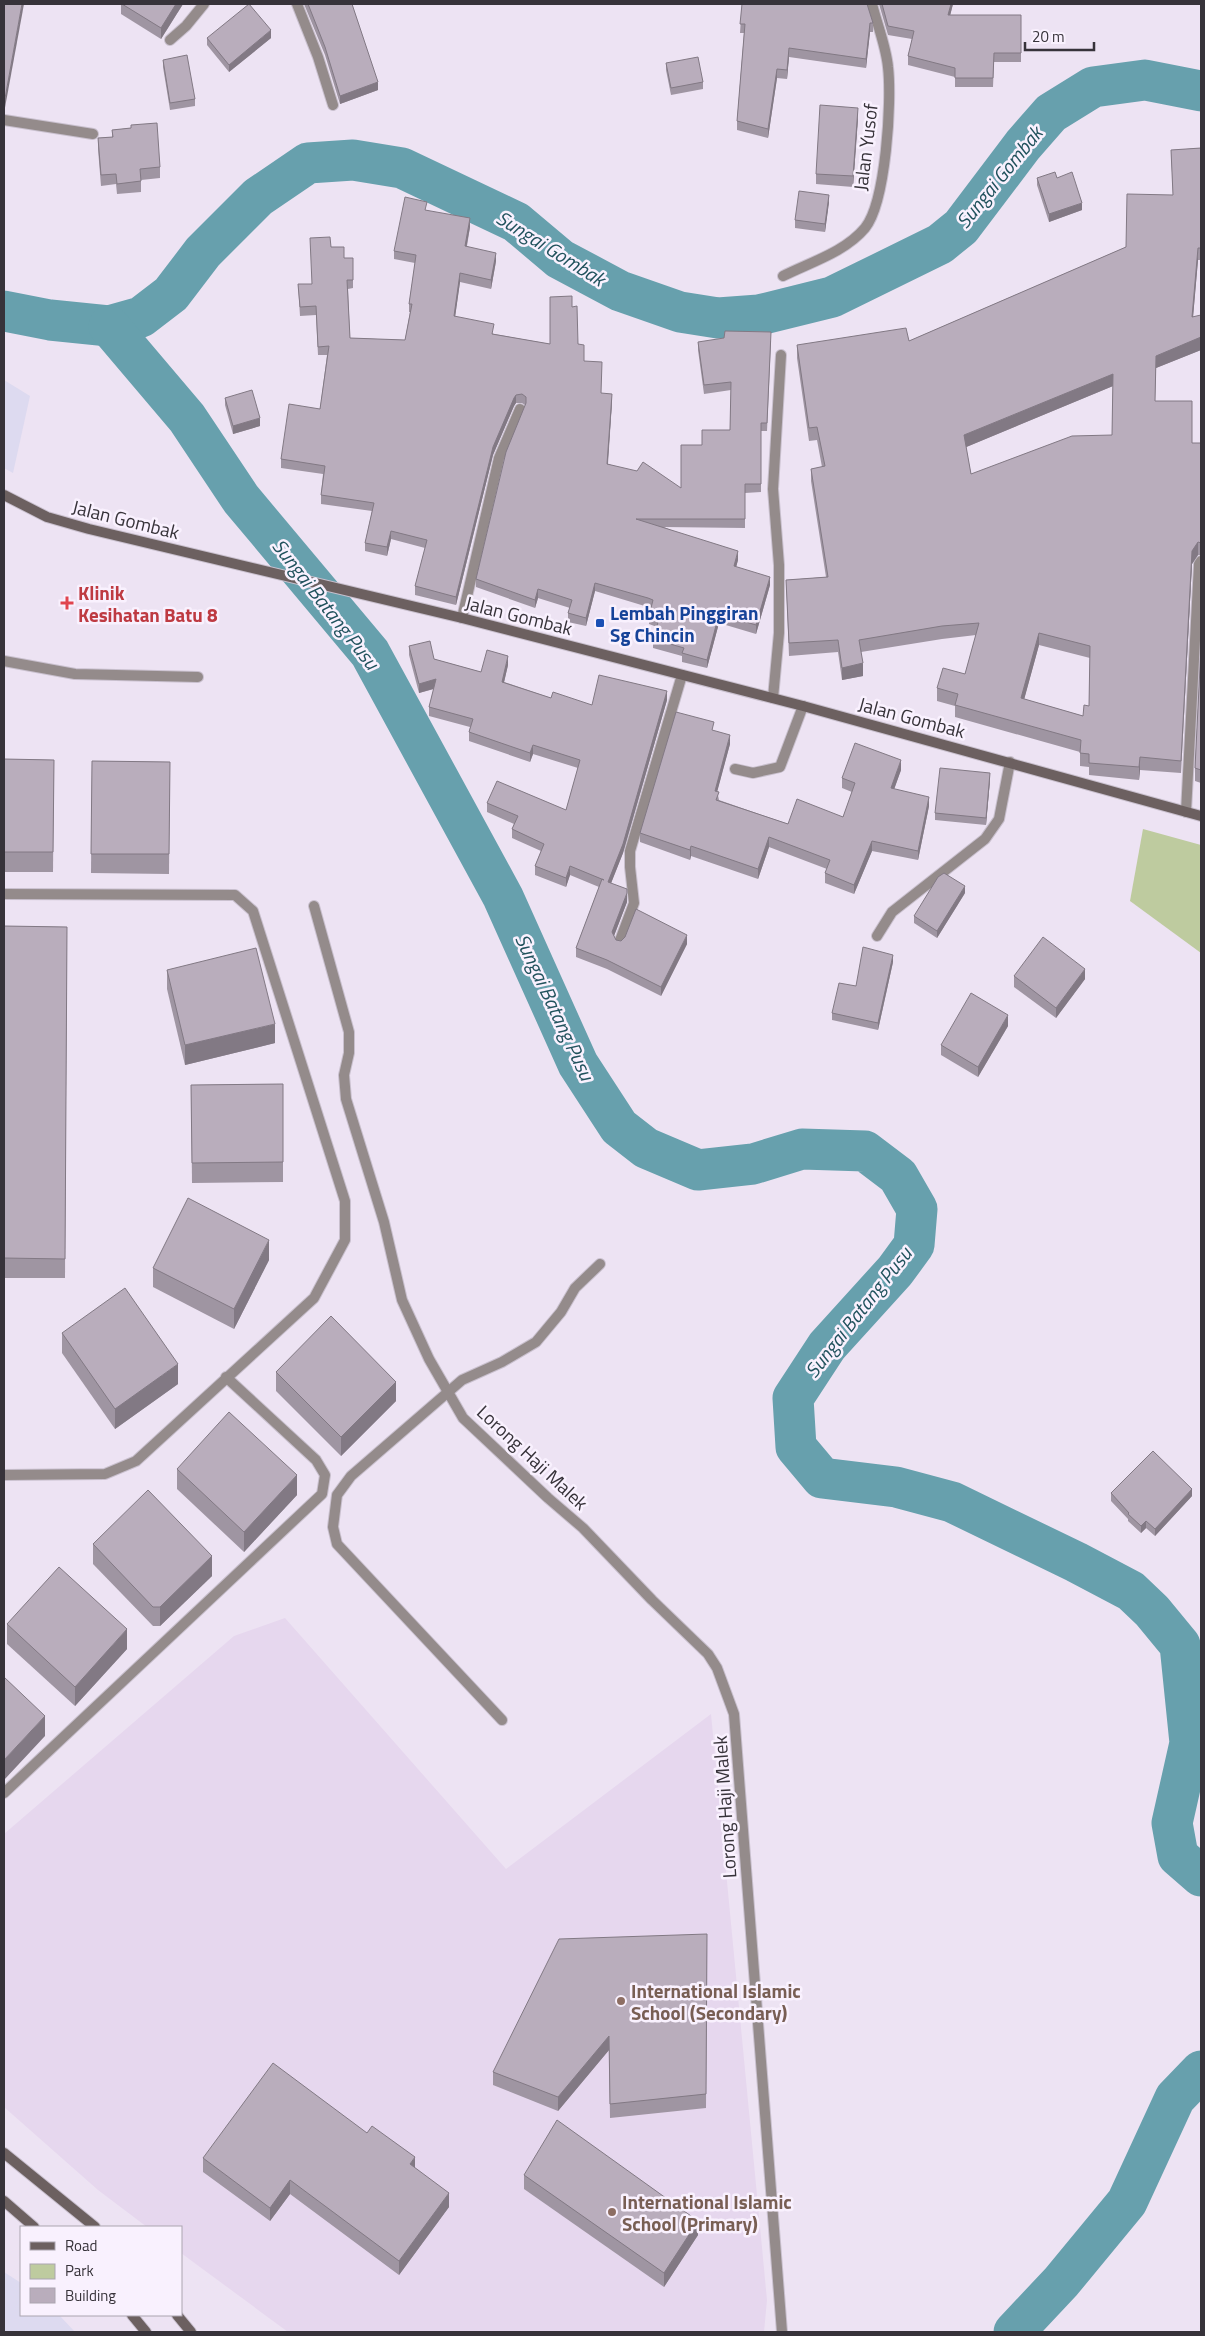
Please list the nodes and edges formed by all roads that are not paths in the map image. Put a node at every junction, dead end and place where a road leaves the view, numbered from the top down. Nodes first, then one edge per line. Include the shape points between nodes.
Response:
1 (204, 4) edge
2 (297, 4) edge
3 (872, 4) edge
4 (170, 40) dead end
5 (333, 105) dead end
6 (4, 120) edge
7 (93, 134) dead end
8 (783, 276) dead end
9 (781, 355) dead end
10 (520, 409) edge
11 (4, 495) edge
12 (1201, 561) edge
13 (462, 618) junction
14 (4, 661) edge
15 (682, 675) junction
16 (198, 677) dead end
17 (773, 698) junction
18 (802, 706) junction
19 (1010, 762) junction
20 (735, 769) dead end
21 (1186, 812) junction
22 (1201, 816) edge
23 (4, 894) edge
24 (314, 906) dead end
25 (877, 936) dead end
26 (619, 943) edge
27 (600, 1264) dead end
28 (226, 1377) junction
29 (449, 1391) junction
30 (4, 1475) edge
31 (502, 1720) dead end
32 (4, 1793) edge
33 (4, 2153) edge
34 (4, 2201) edge
35 (33, 2226) edge
36 (94, 2226) edge
37 (133, 2316) edge
38 (177, 2316) edge
39 (146, 2332) edge
40 (191, 2332) edge
41 (782, 2332) edge

1 - 4 street
2 - 5 street
3 - 8 street, Jalan Yusof via 888,66 889,114 880,193 866,226 846,246
6 - 7 street
9 - 17 street via 773,489 779,564 777,669
10 - 13 street via 499,458
11 - 13 main road, Jalan Gombak via 47,517 89,529
12 - 21 street
13 - 15 main road, Jalan Gombak
14 - 16 street via 75,674
15 - 17 main road, Jalan Gombak
15 - 26 street via 630,851 634,903
17 - 18 main road, Jalan Gombak
18 - 19 main road, Jalan Gombak
18 - 20 street via 780,767 753,773
19 - 21 main road, Jalan Gombak
19 - 25 street via 999,818 985,839 892,912
21 - 22 main road, Jalan Gombak
23 - 28 street via 235,895 253,911 346,1201 345,1240 314,1298
24 - 29 street, Lorong Haji Malek via 349,1032 344,1075 346,1099 384,1222 402,1300 429,1360
27 - 29 street via 575,1288 561,1312 536,1342 462,1380
28 - 30 street via 136,1462 105,1474
28 - 32 street via 316,1460 325,1475 322,1494
29 - 31 street via 351,1476 338,1495 334,1527 337,1544
29 - 41 street, Lorong Haji Malek via 464,1418 583,1528 708,1654 717,1668 734,1714
33 - 36 main road
34 - 35 main road
37 - 39 main road
38 - 40 main road

